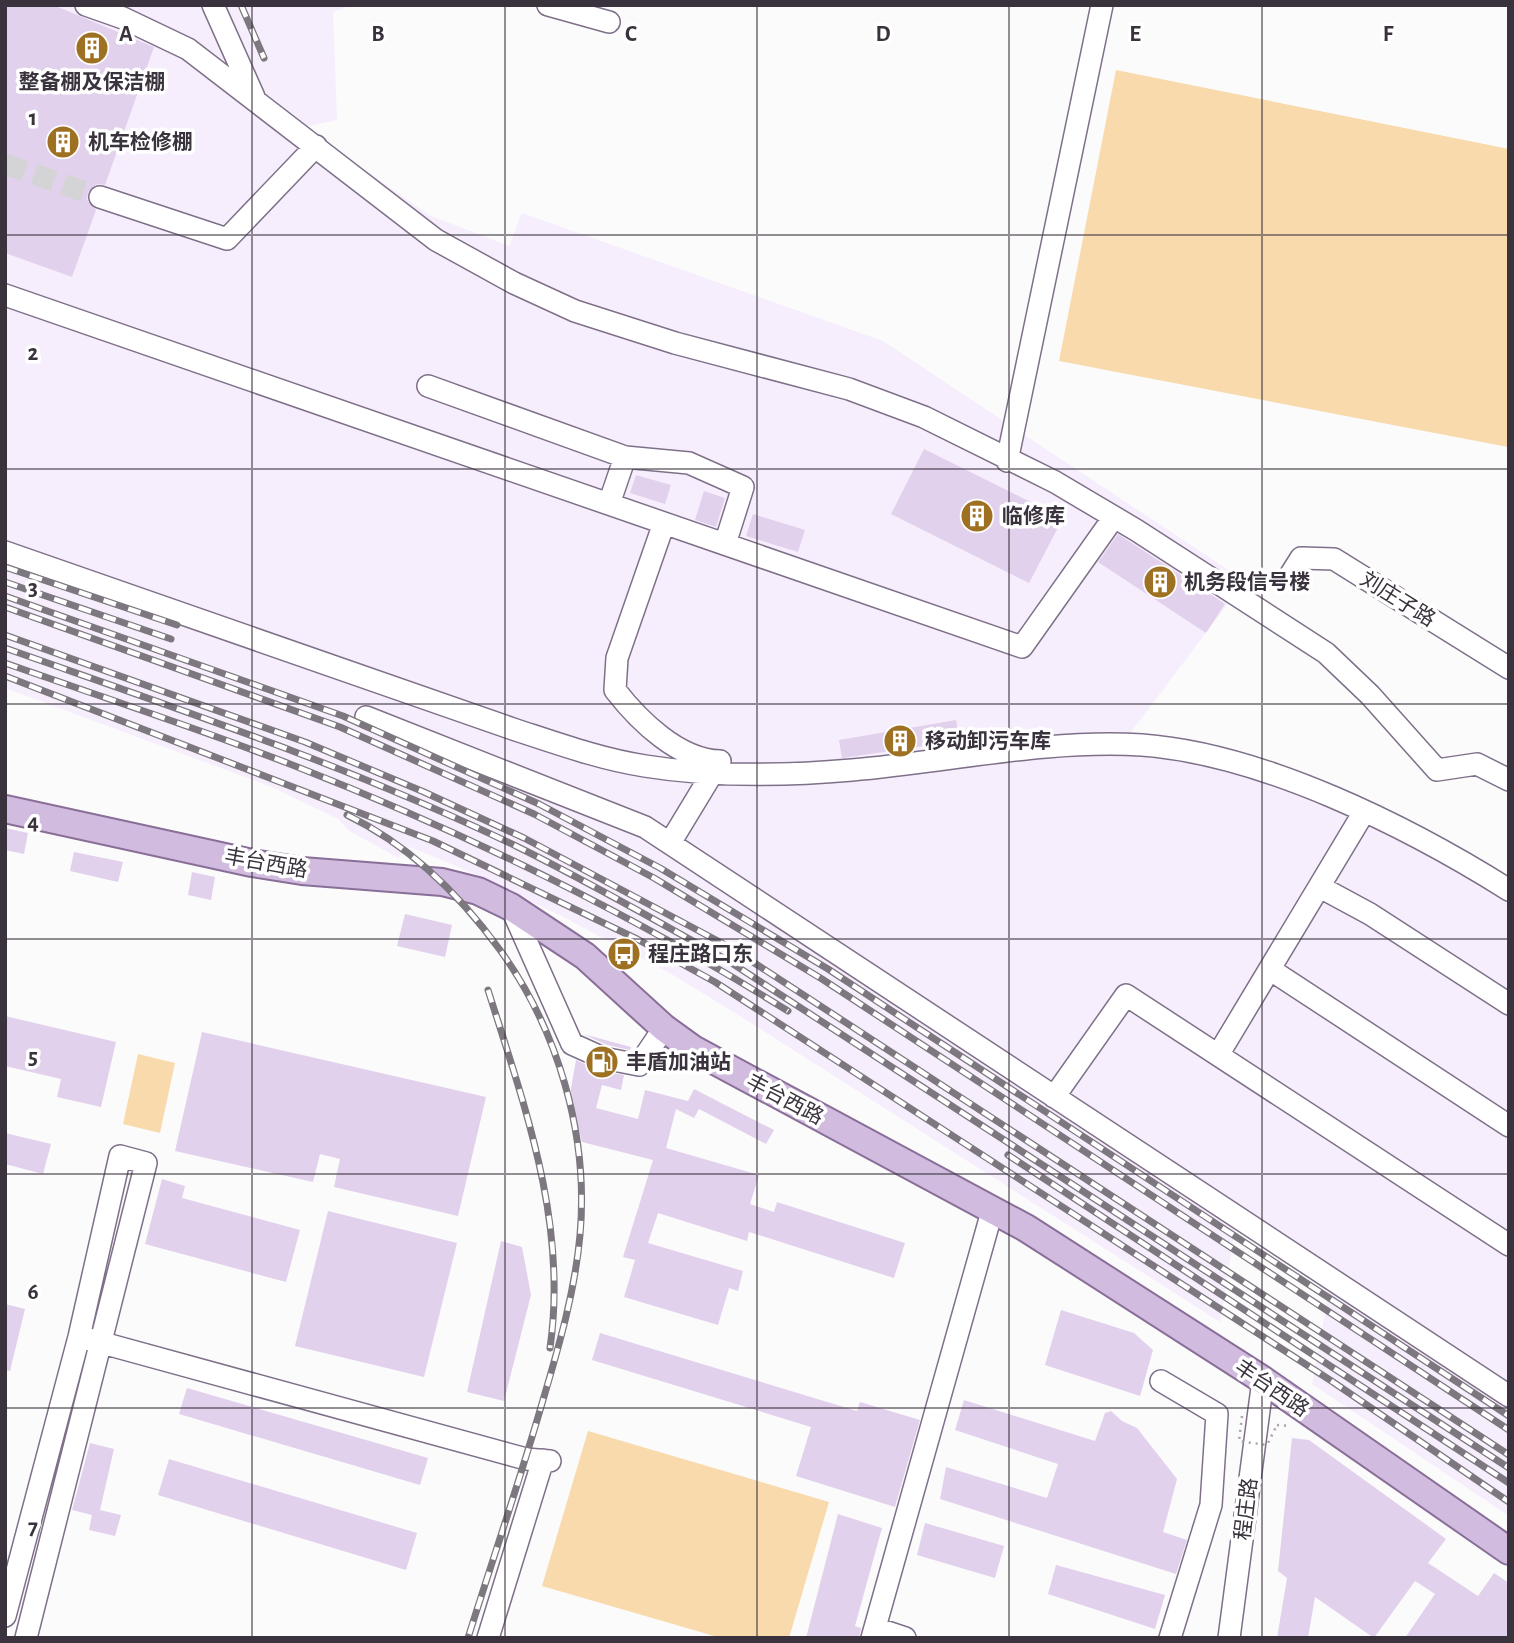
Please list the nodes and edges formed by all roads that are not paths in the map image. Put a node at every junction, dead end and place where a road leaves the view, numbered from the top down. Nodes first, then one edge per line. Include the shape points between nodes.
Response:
1 (213, 5) edge
2 (548, 5) edge
3 (1102, 5) edge
4 (90, 6) edge
5 (609, 22) dead end
6 (255, 99) junction
7 (316, 146) junction
8 (100, 197) tunnel mouth
9 (5, 295) edge
10 (428, 386) dead end
11 (625, 457) junction
12 (1007, 461) junction
13 (609, 504) junction
14 (1114, 517) junction
15 (664, 523) junction
16 (724, 544) junction
17 (5, 552) edge
18 (1289, 577) dead end
19 (1509, 668) edge
20 (366, 717) dead end
21 (713, 772) junction
22 (802, 773) junction
23 (1509, 780) edge
24 (5, 809) edge
25 (1364, 812) junction
26 (670, 844) junction
27 (1320, 887) junction
28 (1509, 890) edge
29 (511, 907) junction
30 (1271, 970) junction
31 (1509, 1004) edge
32 (664, 1028) junction
33 (1219, 1055) junction
34 (1054, 1097) junction
35 (1509, 1126) edge
36 (993, 1208) junction
37 (1509, 1245) edge
38 (89, 1340) junction
39 (1263, 1380) junction
40 (1161, 1381) dead end
41 (1509, 1396) edge
42 (1509, 1551) edge
43 (10, 1580) edge
44 (38, 1588) junction
45 (5, 1616) edge
46 (874, 1633) edge
47 (26, 1638) edge
48 (488, 1638) edge
49 (905, 1638) edge
50 (1170, 1638) edge
51 (1229, 1638) edge

1 - 6 street
2 - 5 street
3 - 12 street
4 - 6 street via 188,48
6 - 7 street
7 - 8 street via 227,239
7 - 12 street via 436,240 575,311 849,389 924,417
9 - 13 street
10 - 11 street
11 - 13 street
11 - 16 street via 689,463 743,487
12 - 14 street via 1055,482
13 - 15 street
14 - 16 street via 1022,647
14 - 23 street via 1326,653 1437,770 1477,764
15 - 16 street
15 - 22 street via 617,658 615,690 640,717 691,756 766,763
17 - 21 street via 576,749 643,766
18 - 19 street, 刘庄子路 via 1301,558 1334,559
20 - 26 street via 578,798 645,827
21 - 22 street
21 - 26 street
22 - 25 street via 1091,744 1144,745 1242,765
24 - 29 main road, 丰台西路 via 265,865 442,882 478,891
25 - 27 street
25 - 28 street via 1446,851
26 - 34 street
27 - 30 street
27 - 31 street
29 - 32 main road, 丰台西路 via 585,956
29 - 32 street via 572,1044 603,1058 639,1065
30 - 33 street
30 - 35 street
32 - 36 main road, 丰台西路 via 728,1069
33 - 34 street via 1126,995
33 - 37 street
34 - 41 street
36 - 39 main road, 丰台西路
36 - 46 street
38 - 38 street via 146,1163 120,1156
38 - 43 street
38 - 44 street
38 - 48 street via 547,1461
39 - 42 main road, 丰台西路
39 - 51 street, 程庄路
40 - 50 street via 1217,1413 1212,1504
43 - 44 street
43 - 45 street
44 - 47 street
46 - 49 street

